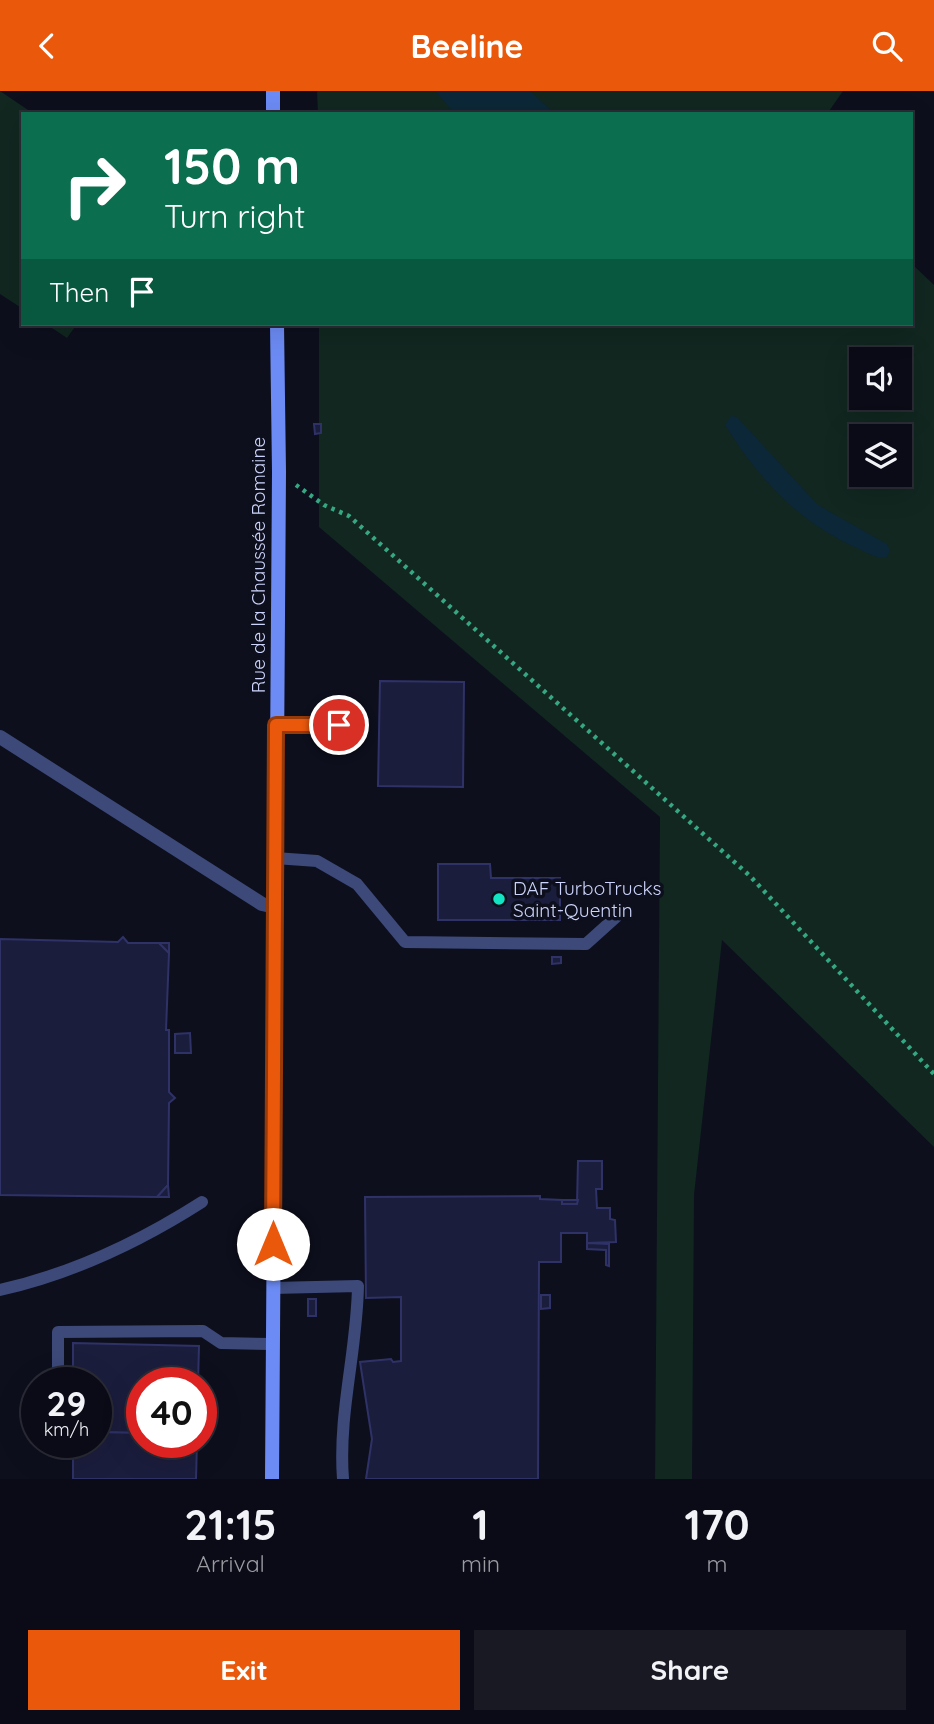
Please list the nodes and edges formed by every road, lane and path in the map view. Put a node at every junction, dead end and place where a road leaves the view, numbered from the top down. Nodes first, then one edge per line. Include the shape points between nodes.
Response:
1 (273, 91) edge
2 (274, 112) edge
3 (276, 326) edge
4 (279, 472) junction
5 (276, 725) junction
6 (362, 726) dead end
7 (2, 743) edge
8 (275, 858) junction
9 (275, 907) junction
10 (616, 917) dead end
11 (934, 1074) edge
12 (202, 1202) dead end
13 (273, 1287) junction
14 (0, 1290) edge
15 (273, 1344) junction
16 (58, 1367) edge
17 (272, 1479) edge
18 (343, 1479) edge

1 - 2 street
3 - 4 street, Rue de la Chaussée Romaine
4 - 5 street, Rue de la Chaussée Romaine
4 - 11 path via 324,505 349,516 750,876
5 - 6 lane
5 - 8 street, Rue de la Chaussée Romaine
7 - 9 street via 262,904
8 - 9 street, Rue de la Chaussée Romaine
8 - 10 lane via 317,861 357,884 405,942 586,944
9 - 13 street, Rue de la Chaussée Romaine
12 - 14 lane via 47,1279
13 - 15 street, Rue de la Chaussée Romaine
13 - 18 lane via 358,1286 357,1328 340,1440
15 - 16 lane via 221,1343 203,1331 58,1332
15 - 17 street, Rue de la Chaussée Romaine

